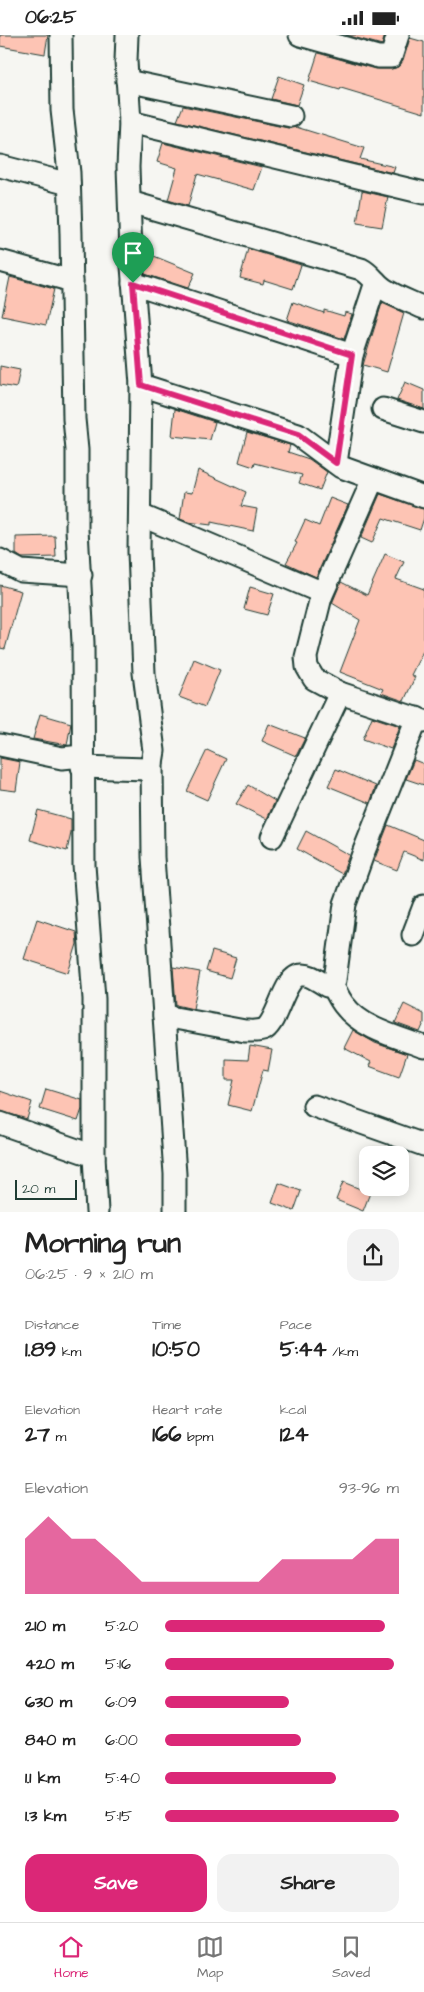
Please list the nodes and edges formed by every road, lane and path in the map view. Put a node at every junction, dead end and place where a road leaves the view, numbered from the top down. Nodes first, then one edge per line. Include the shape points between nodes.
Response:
1 (61, 35) edge
2 (127, 35) edge
3 (300, 35) edge
4 (398, 35) edge
5 (329, 39) edge
6 (128, 81) junction
7 (291, 116) dead end
8 (130, 122) junction
9 (0, 166) edge
10 (69, 184) junction
11 (424, 193) edge
12 (130, 202) junction
13 (0, 261) edge
14 (72, 281) junction
15 (376, 282) junction
16 (133, 283) junction
17 (424, 308) edge
18 (352, 355) junction
19 (141, 385) junction
20 (383, 409) dead end
21 (424, 422) edge
22 (336, 463) junction
23 (373, 479) junction
24 (424, 497) edge
25 (140, 515) junction
26 (0, 560) edge
27 (81, 575) junction
28 (321, 597) junction
29 (340, 693) junction
30 (421, 719) edge
31 (0, 745) edge
32 (82, 762) junction
33 (150, 766) junction
34 (272, 837) dead end
35 (424, 906) edge
36 (413, 935) dead end
37 (332, 985) junction
38 (164, 1016) junction
39 (424, 1047) edge
40 (314, 1106) dead end
41 (0, 1123) edge
42 (424, 1145) edge
43 (94, 1156) junction
44 (97, 1212) edge
45 (175, 1212) edge

1 - 10 street via 62,110
2 - 6 street
3 - 5 street
4 - 5 street via 391,57 378,57
6 - 7 street
6 - 8 street
8 - 11 street
8 - 12 street
9 - 10 street
10 - 14 street
12 - 15 street via 361,269 371,274
12 - 16 street
13 - 14 street
14 - 27 street via 77,529
15 - 17 street
15 - 18 street
16 - 18 street
16 - 19 street
18 - 22 street
19 - 22 street via 298,435
19 - 25 street
20 - 21 street
22 - 23 street
23 - 24 street
23 - 28 street
25 - 28 street via 304,584 316,590
25 - 33 street via 144,673 154,751
26 - 27 street via 21,571
27 - 32 street
28 - 29 street via 306,657 307,667 314,679
29 - 30 street
29 - 34 street
30 - 37 street via 364,851 345,904
31 - 32 street
32 - 33 street via 104,767
32 - 43 street via 86,904 94,999
33 - 38 street
35 - 36 street
37 - 38 street via 309,975 296,976 272,1020 265,1029 257,1031
37 - 39 street via 355,1017 374,1028
38 - 45 street
40 - 42 street
41 - 43 street
43 - 44 street

